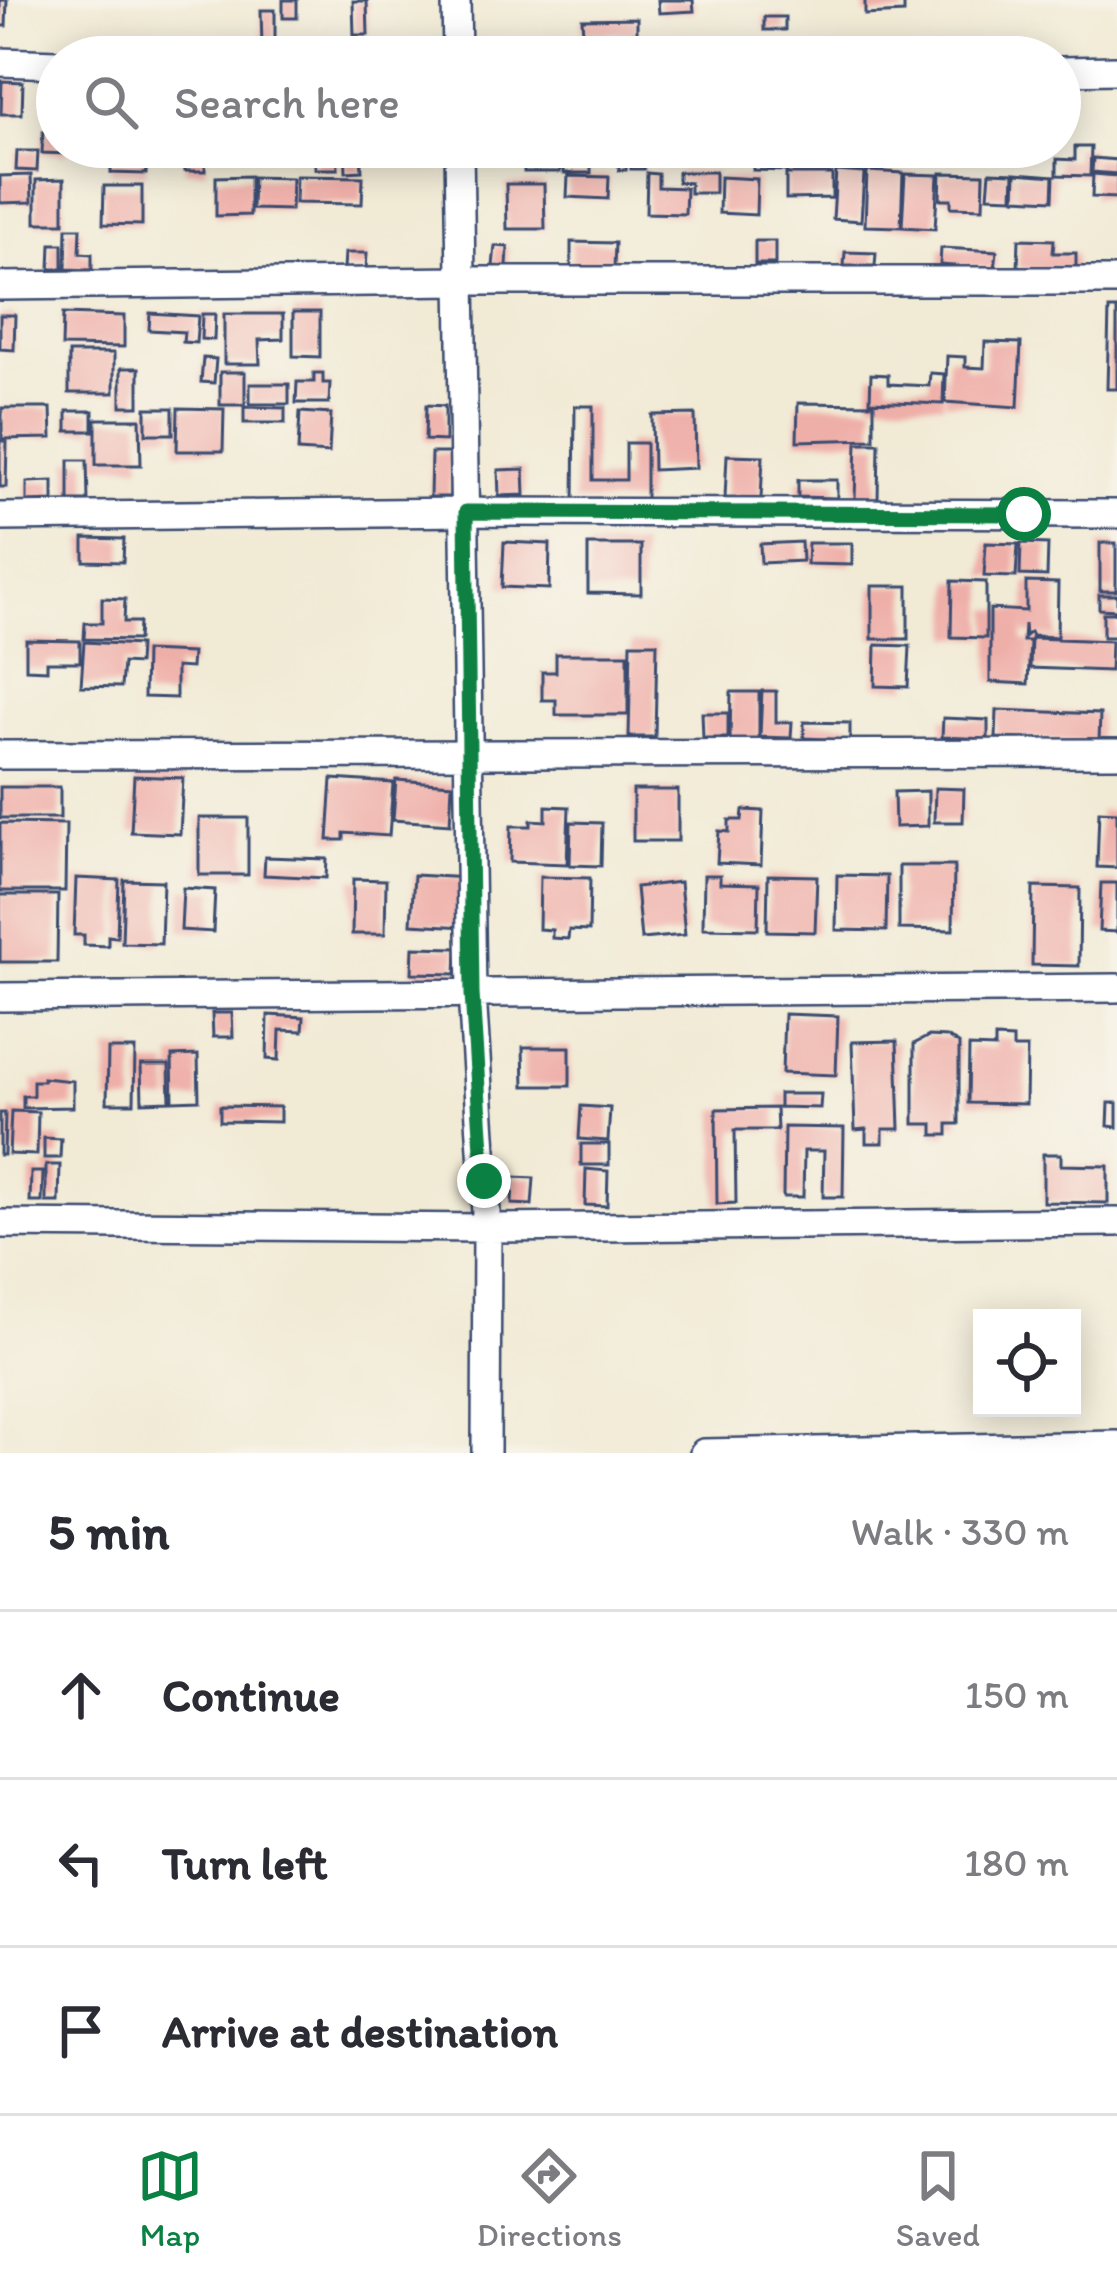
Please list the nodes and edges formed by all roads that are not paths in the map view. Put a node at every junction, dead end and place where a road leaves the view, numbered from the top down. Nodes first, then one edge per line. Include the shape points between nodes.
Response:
1 (456, 0) edge
2 (457, 36) edge
3 (0, 62) edge
4 (36, 63) edge
5 (1081, 70) edge
6 (1117, 70) edge
7 (459, 168) edge
8 (462, 281) junction
9 (1117, 281) edge
10 (0, 286) edge
11 (466, 512) junction
12 (1117, 514) edge
13 (0, 517) edge
14 (1117, 753) edge
15 (469, 754) junction
16 (0, 755) edge
17 (1117, 988) edge
18 (472, 994) junction
19 (0, 997) edge
20 (1117, 1222) edge
21 (0, 1225) edge
22 (487, 1228) junction
23 (1117, 1445) edge
24 (486, 1453) edge
25 (704, 1453) edge

1 - 2 street
3 - 4 street
5 - 6 street
7 - 8 street
8 - 9 street
8 - 10 street
8 - 11 street
11 - 12 street
11 - 13 street
11 - 15 street
14 - 15 street
15 - 16 street
15 - 18 street
17 - 18 street
18 - 19 street
18 - 22 street
20 - 22 street
21 - 22 street
22 - 24 street
23 - 25 street

